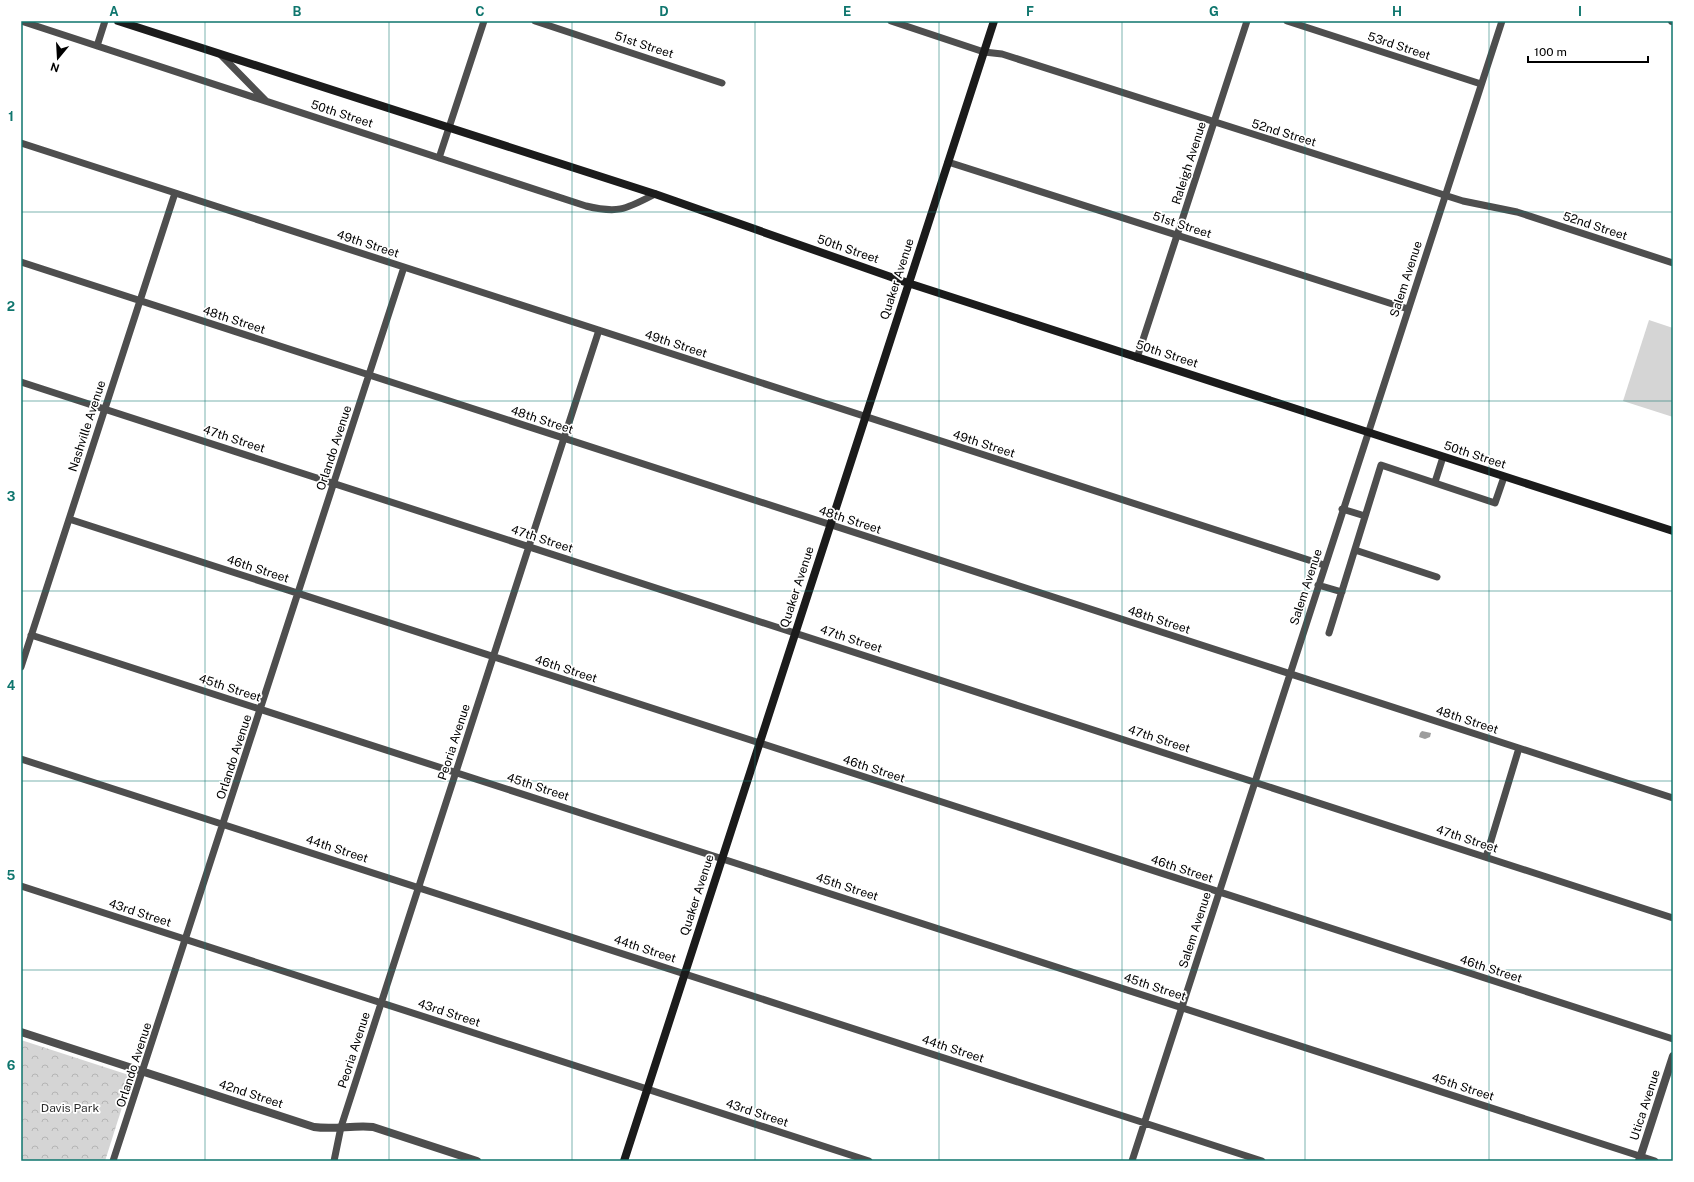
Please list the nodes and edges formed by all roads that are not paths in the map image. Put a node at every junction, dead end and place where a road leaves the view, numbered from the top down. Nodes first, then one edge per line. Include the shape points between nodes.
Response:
1 (21, 21) edge
2 (40, 21) edge
3 (105, 21) edge
4 (118, 21) edge
5 (484, 21) edge
6 (535, 21) edge
7 (890, 21) edge
8 (994, 21) edge
9 (1247, 21) edge
10 (1287, 21) edge
11 (1502, 21) edge
12 (48, 30) junction
13 (97, 46) junction
14 (984, 52) junction
15 (222, 55) junction
16 (722, 83) dead end
17 (1481, 84) junction
18 (268, 103) junction
19 (1214, 123) junction
20 (449, 128) junction
21 (21, 143) edge
22 (439, 158) junction
23 (948, 162) junction
24 (175, 193) junction
25 (655, 194) junction
26 (1445, 195) junction
27 (1177, 235) junction
28 (21, 262) edge
29 (1673, 263) edge
30 (404, 267) junction
31 (908, 283) junction
32 (140, 301) junction
33 (1408, 309) junction
34 (598, 330) junction
35 (1137, 358) junction
36 (369, 375) junction
37 (21, 382) edge
38 (104, 409) junction
39 (865, 416) junction
40 (1368, 432) junction
41 (564, 438) junction
42 (1443, 457) junction
43 (1504, 477) junction
44 (1435, 482) junction
45 (334, 483) junction
46 (1342, 510) junction
47 (1365, 516) junction
48 (69, 519) junction
49 (830, 525) junction
50 (1673, 531) edge
51 (529, 546) junction
52 (1355, 550) junction
53 (1324, 565) junction
54 (1437, 577) dead end
55 (1318, 584) junction
56 (1342, 592) junction
57 (298, 594) junction
58 (795, 632) junction
59 (1329, 634) dead end
60 (31, 635) junction
61 (494, 657) junction
62 (21, 667) edge
63 (1289, 674) junction
64 (261, 710) junction
65 (759, 743) junction
66 (1519, 748) junction
67 (21, 759) edge
68 (455, 772) junction
69 (1254, 782) junction
70 (1673, 798) edge
71 (224, 824) junction
72 (1486, 857) junction
73 (722, 858) junction
74 (21, 886) edge
75 (418, 887) junction
76 (1219, 892) junction
77 (1673, 918) edge
78 (186, 939) junction
79 (685, 974) junction
80 (381, 1003) junction
81 (1182, 1007) junction
82 (21, 1032) edge
83 (1673, 1039) edge
84 (1673, 1056) edge
85 (143, 1072) junction
86 (647, 1089) junction
87 (1144, 1123) junction
88 (341, 1127) junction
89 (1640, 1159) edge
90 (113, 1161) edge
91 (334, 1161) edge
92 (477, 1161) edge
93 (624, 1161) edge
94 (870, 1161) edge
95 (1132, 1161) edge
96 (1262, 1161) edge
97 (1655, 1161) edge

1 - 12 street, 50th Street
2 - 12 street
3 - 13 street
4 - 15 main road, 50th Street
5 - 20 street
6 - 16 street, 51st Street
7 - 14 street, 52nd Street
8 - 14 main road, Quaker Avenue
9 - 19 street, Raleigh Avenue
10 - 17 street, 53rd Street
11 - 17 street, Salem Avenue
12 - 13 street, 50th Street
13 - 18 street, 50th Street
14 - 19 street, 52nd Street via 1002,54
14 - 23 main road, Quaker Avenue
15 - 18 street
15 - 20 main road, 50th Street
17 - 26 street, Salem Avenue
18 - 22 street, 50th Street
19 - 26 street, 52nd Street
19 - 27 street, Raleigh Avenue
20 - 22 street
20 - 25 main road, 50th Street
21 - 24 street, 49th Street
22 - 25 street, 50th Street via 605,210 630,207
23 - 27 street, 51st Street
23 - 31 main road, Quaker Avenue
24 - 30 street, 49th Street
24 - 32 street, Nashville Avenue
25 - 31 main road, 50th Street
26 - 29 street, 52nd Street via 1519,213
26 - 33 street, Salem Avenue
27 - 33 street, 51st Street
27 - 35 street, Raleigh Avenue
28 - 32 street, 48th Street
30 - 34 street, 49th Street
30 - 36 street, Orlando Avenue
31 - 35 main road, 50th Street
31 - 39 main road, Quaker Avenue
32 - 36 street, 48th Street
32 - 38 street, Nashville Avenue
33 - 40 street, Salem Avenue
34 - 39 street, 49th Street
34 - 41 street, Peoria Avenue
35 - 40 main road, 50th Street
36 - 41 street, 48th Street
36 - 45 street, Orlando Avenue
37 - 38 street, 47th Street
38 - 45 street, 47th Street
38 - 48 street, Nashville Avenue
39 - 49 main road, Quaker Avenue
39 - 53 street, 49th Street
40 - 42 main road, 50th Street
40 - 46 street, Salem Avenue
41 - 49 street, 48th Street
41 - 51 street, Peoria Avenue
42 - 43 main road, 50th Street
42 - 44 street
43 - 44 street via 1495,503
43 - 50 main road, 50th Street
44 - 47 street via 1381,465
45 - 51 street, 47th Street
45 - 57 street, Orlando Avenue
46 - 47 street
46 - 53 street, Salem Avenue
47 - 52 street
48 - 57 street, 46th Street
48 - 60 street, Nashville Avenue
49 - 58 main road, Quaker Avenue
49 - 63 street, 48th Street
51 - 58 street, 47th Street
51 - 61 street, Peoria Avenue
52 - 54 street
52 - 56 street
53 - 55 street, Salem Avenue
55 - 56 street
55 - 63 street, Salem Avenue
56 - 59 street
57 - 61 street, 46th Street
57 - 64 street, Orlando Avenue
58 - 65 main road, Quaker Avenue
58 - 69 street, 47th Street
60 - 62 street, Nashville Avenue
60 - 64 street, 45th Street
61 - 65 street, 46th Street
61 - 68 street, Peoria Avenue
63 - 66 street, 48th Street
63 - 69 street, Salem Avenue
64 - 68 street, 45th Street
64 - 71 street, Orlando Avenue
65 - 73 main road, Quaker Avenue
65 - 76 street, 46th Street
66 - 70 street, 48th Street
66 - 72 street
67 - 71 street, 44th Street
68 - 73 street, 45th Street
68 - 75 street, Peoria Avenue
69 - 72 street, 47th Street
69 - 76 street, Salem Avenue
71 - 75 street, 44th Street
71 - 78 street, Orlando Avenue
72 - 77 street, 47th Street
73 - 79 main road, Quaker Avenue
73 - 81 street, 45th Street
74 - 78 street, 43rd Street
75 - 79 street, 44th Street
75 - 80 street, Peoria Avenue
76 - 81 street, Salem Avenue
76 - 83 street, 46th Street
78 - 80 street, 43rd Street
78 - 85 street, Orlando Avenue
79 - 86 main road, Quaker Avenue
79 - 87 street, 44th Street
80 - 86 street, 43rd Street
80 - 88 street, Peoria Avenue
81 - 87 street, Salem Avenue
81 - 89 street, 45th Street
82 - 85 street, 42nd Street
84 - 89 street, Utica Avenue
85 - 88 street, 42nd Street via 314,1127
85 - 90 street, Orlando Avenue
86 - 93 main road, Quaker Avenue
86 - 94 street, 43rd Street
87 - 95 street, Salem Avenue
87 - 96 street, 44th Street
88 - 91 street, Peoria Avenue
88 - 92 street, 42nd Street via 373,1127
89 - 97 street, 45th Street

